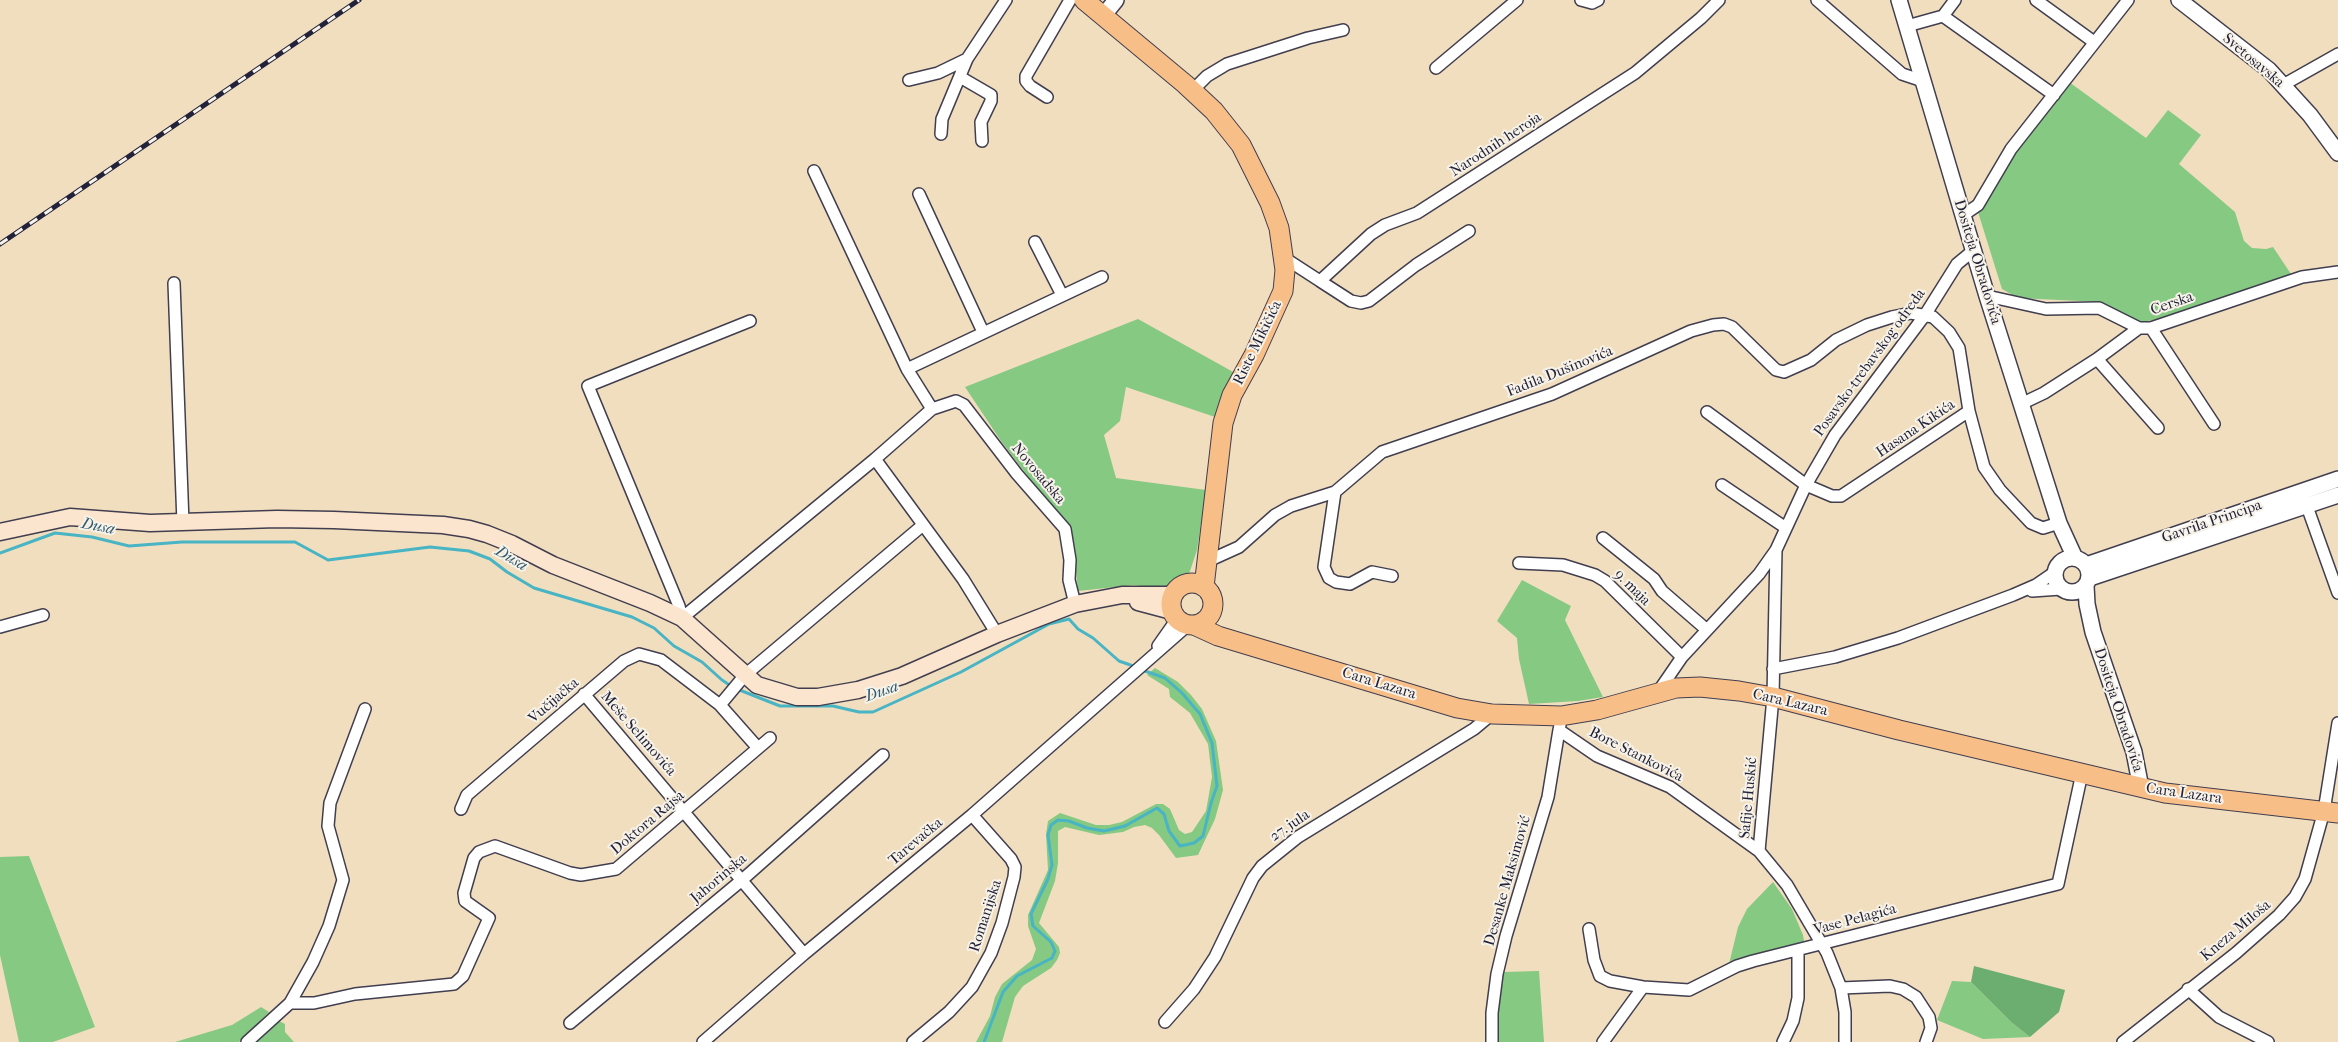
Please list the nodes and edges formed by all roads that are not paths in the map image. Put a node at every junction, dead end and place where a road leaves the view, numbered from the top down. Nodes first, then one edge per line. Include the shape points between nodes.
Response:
1 (1006, 0) edge
2 (1070, 0) edge
3 (1084, 0) edge
4 (1116, 0) edge
5 (1517, 0) edge
6 (1581, 0) edge
7 (1598, 0) edge
8 (1719, 0) edge
9 (1817, 0) edge
10 (1899, 0) edge
11 (1956, 0) edge
12 (2036, 0) edge
13 (2128, 0) edge
14 (2179, 0) edge
15 (1103, 16) junction
16 (1943, 16) junction
17 (1907, 26) junction
18 (1343, 30) dead end
19 (2094, 42) junction
20 (2338, 54) edge
21 (967, 59) junction
22 (1436, 68) dead end
23 (960, 77) junction
24 (910, 80) dead end
25 (1923, 81) junction
26 (2283, 85) junction
27 (1192, 90) junction
28 (2054, 95) junction
29 (1047, 98) dead end
30 (940, 134) dead end
31 (982, 142) dead end
32 (2338, 153) edge
33 (814, 172) dead end
34 (919, 194) dead end
35 (1962, 216) junction
36 (1469, 231) dead end
37 (1035, 242) dead end
38 (1974, 250) junction
39 (1283, 257) junction
40 (2338, 272) edge
41 (1102, 277) dead end
42 (1320, 281) junction
43 (174, 282) dead end
44 (1062, 295) junction
45 (1987, 296) junction
46 (1925, 315) junction
47 (750, 321) dead end
48 (2139, 328) junction
49 (2151, 328) junction
50 (983, 332) junction
51 (2097, 359) junction
52 (906, 369) junction
53 (2022, 404) junction
54 (932, 409) junction
55 (1969, 411) junction
56 (1707, 412) dead end
57 (2214, 424) dead end
58 (2158, 428) dead end
59 (876, 458) junction
60 (2338, 479) edge
61 (1722, 485) dead end
62 (1806, 485) junction
63 (1335, 492) junction
64 (2338, 495) edge
65 (2304, 498) junction
66 (1213, 522) junction
67 (2059, 522) junction
68 (183, 523) junction
69 (922, 525) junction
70 (1786, 528) junction
71 (0, 532) edge
72 (1603, 538) dead end
73 (1776, 550) junction
74 (1208, 561) junction
75 (1519, 563) dead end
76 (2076, 570) junction
77 (1392, 576) dead end
78 (2065, 591) junction
79 (2338, 593) edge
80 (2013, 595) junction
81 (1075, 604) junction
82 (1185, 607) junction
83 (1212, 612) junction
84 (43, 615) dead end
85 (682, 618) junction
86 (0, 627) edge
87 (1707, 630) junction
88 (2093, 632) junction
89 (997, 634) junction
90 (1246, 642) junction
91 (1682, 657) junction
92 (1773, 669) junction
93 (743, 678) junction
94 (1658, 692) junction
95 (584, 694) junction
96 (1773, 697) junction
97 (722, 702) junction
98 (365, 709) dead end
99 (1492, 714) junction
100 (1560, 723) junction
101 (2338, 723) edge
102 (770, 738) dead end
103 (758, 748) junction
104 (883, 755) dead end
105 (2082, 773) junction
106 (2141, 788) junction
107 (461, 809) dead end
108 (685, 811) junction
109 (2331, 812) edge
110 (972, 815) junction
111 (1759, 851) junction
112 (742, 880) junction
113 (1588, 929) dead end
114 (1820, 944) junction
115 (1798, 951) junction
116 (804, 954) junction
117 (1643, 987) junction
118 (1841, 988) junction
119 (2188, 989) junction
120 (290, 1003) junction
121 (1165, 1022) dead end
122 (570, 1023) dead end
123 (246, 1042) edge
124 (703, 1042) edge
125 (913, 1042) edge
126 (1492, 1042) edge
127 (1603, 1042) edge
128 (1783, 1042) edge
129 (1846, 1042) edge
130 (1926, 1042) edge
131 (2123, 1042) edge
132 (2268, 1042) edge

1 - 21 street
2 - 29 street via 1026,76 1030,86
3 - 15 main road, Riste Mikičića
4 - 15 street
5 - 22 street
6 - 7 street via 1592,3
8 - 42 street, Narodnih heroja via 1635,73 1418,213 1385,225 1371,234
9 - 25 street via 1902,74
10 - 17 street, Dositeja Obradovića
11 - 16 street
12 - 19 street
13 - 19 street
14 - 26 street, Svetosavska via 2269,70
15 - 27 main road, Riste Mikičića
16 - 17 street
16 - 28 street
17 - 25 street, Dositeja Obradovića
18 - 27 street via 1227,64
19 - 28 street
20 - 26 street
21 - 23 street
21 - 24 street via 938,73
23 - 30 street via 942,119
23 - 31 street via 991,95 980,122
25 - 35 street, Dositeja Obradovića
26 - 32 street, Svetosavska
27 - 39 main road, Riste Mikičića via 1241,145 1270,203 1279,228
28 - 35 street via 2011,148 1978,206
33 - 52 street
34 - 50 street
35 - 38 street, Dositeja Obradovića
36 - 42 street via 1416,265 1369,301 1351,301
37 - 44 street
38 - 45 street, Dositeja Obradovića
38 - 46 street, Posavsko-trebavskog odreda via 1957,264
39 - 42 street
39 - 66 main road, Riste Mikičića via 1283,291 1232,395 1223,423
40 - 49 street, Cerska via 2302,277
41 - 44 street
43 - 68 street
44 - 50 street
45 - 48 street, Cerska via 2046,309 2099,308
45 - 53 street, Dositeja Obradovića
46 - 55 street, Hasana Kikića via 1949,332 1959,348
46 - 62 street, Posavsko-trebavskog odreda via 1834,435
46 - 63 street, Fadila Dušinovića via 1892,316 1868,325 1836,340 1811,360 1784,372 1776,370 1732,327 1713,325 1691,331 1552,394 1382,452
47 - 85 street via 588,386
48 - 49 street, Cerska
48 - 51 street
49 - 57 street
50 - 52 street
51 - 53 street
51 - 58 street
52 - 54 street
53 - 67 street, Dositeja Obradovića
54 - 59 street, Novosadska
54 - 81 street, Novosadska via 956,400 964,405 1065,529 1070,560 1069,580
55 - 62 street, Hasana Kikića via 1842,496 1832,496
55 - 67 street via 1984,467 2000,490 2031,523 2043,528
56 - 62 street
59 - 69 street
59 - 85 street, Novosadska
60 - 65 street, Gavrila Principa
61 - 70 street
62 - 70 street, Posavsko-trebavskog odreda
63 - 74 street, Fadila Dušinovića via 1291,506 1275,515 1239,548
63 - 77 street via 1324,567 1329,578 1350,584 1372,572
64 - 65 street, Gavrila Principa
65 - 76 street, Gavrila Principa
65 - 79 street
66 - 74 main road, Riste Mikičića
66 - 82 main road, Riste Mikičića
67 - 76 street, Dositeja Obradovića
68 - 71 main road via 70,517
68 - 85 main road via 334,520 468,529 495,537 553,565
69 - 89 street via 964,579
69 - 93 street
70 - 73 street, Posavsko-trebavskog odreda
72 - 87 street via 1654,579 1662,591
73 - 87 street, Posavsko-trebavskog odreda via 1759,574
73 - 92 street, Safije Huskić
74 - 82 main road, Riste Mikičića
75 - 91 street, 9. maja via 1563,565 1595,575
76 - 78 street via 2079,591
76 - 78 street, Dositeja Obradovića via 2056,582
76 - 80 street, Gavrila Principa
76 - 88 street, Dositeja Obradovića
78 - 80 street, Gavrila Principa via 2048,588
78 - 88 street, Dositeja Obradovića
80 - 92 street, Gavrila Principa via 1853,652
81 - 82 main road via 1122,595
81 - 89 main road
82 - 83 main road via 1205,621
82 - 83 main road via 1213,598
82 - 90 main road, Cara Lazara via 1218,636
82 - 110 street, Tarevačka via 1167,636 1138,667
83 - 90 main road, Cara Lazara via 1222,628
84 - 86 street
85 - 93 main road
87 - 91 street, Posavsko-trebavskog odreda
88 - 106 street, Dositeja Obradovića via 2134,752
89 - 93 main road via 902,676 858,690 818,697 797,696
90 - 99 main road, Cara Lazara via 1457,708
91 - 94 street, Posavsko-trebavskog odreda
92 - 96 street, Safije Huskić
93 - 97 street
94 - 96 main road, Cara Lazara via 1700,687
94 - 100 main road, Cara Lazara
95 - 97 street, Vučijačka via 624,660 639,654 662,660
95 - 107 street, Vučijačka via 467,795
95 - 108 street, Meše Selimovića
96 - 105 main road, Cara Lazara
96 - 111 street, Safije Huskić
97 - 103 street
98 - 120 street via 330,802 328,826 343,880 341,892 322,943
99 - 100 main road, Cara Lazara
99 - 121 street, 27. jula via 1474,729 1298,837 1262,866 1214,957 1194,989
100 - 111 street, Bore Stankovića via 1597,756 1670,787
100 - 126 street, Desanke Maksimović via 1548,797 1497,974
101 - 109 street, Kneza Miloša
102 - 103 street, Doktora Rajsa
103 - 108 street, Doktora Rajsa
104 - 112 street, Jahorinska
105 - 106 main road, Cara Lazara
105 - 114 street, Vase Pelagića via 2058,884
106 - 109 main road, Cara Lazara
108 - 112 street, Meše Selimovića
108 - 120 street, Doktora Rajsa via 616,869 594,874 570,873 495,846 479,852 474,858 464,893 466,902 489,918 463,976 454,984 355,994 314,1004
109 - 119 street, Kneza Miloša via 2294,897 2262,931
110 - 116 street, Tarevačka
110 - 125 street, Romanijska via 1011,859 1015,867 1014,877 991,953 972,987 949,1012
111 - 114 street, Safije Huskić via 1786,885
112 - 116 street, Meše Selimovića
112 - 122 street, Jahorinska
113 - 117 street, Vase Pelagića via 1600,976
114 - 115 street, Vase Pelagića
114 - 118 street, Safije Huskić
115 - 117 street, Vase Pelagića via 1737,966 1690,990
115 - 128 street via 1798,998 1793,1021
116 - 124 street, Tarevačka
117 - 127 street
118 - 129 street, Safije Huskić
118 - 130 street via 1890,986 1916,997 1929,1017
119 - 131 street, Kneza Miloša
119 - 132 street via 2219,1017
120 - 123 street

